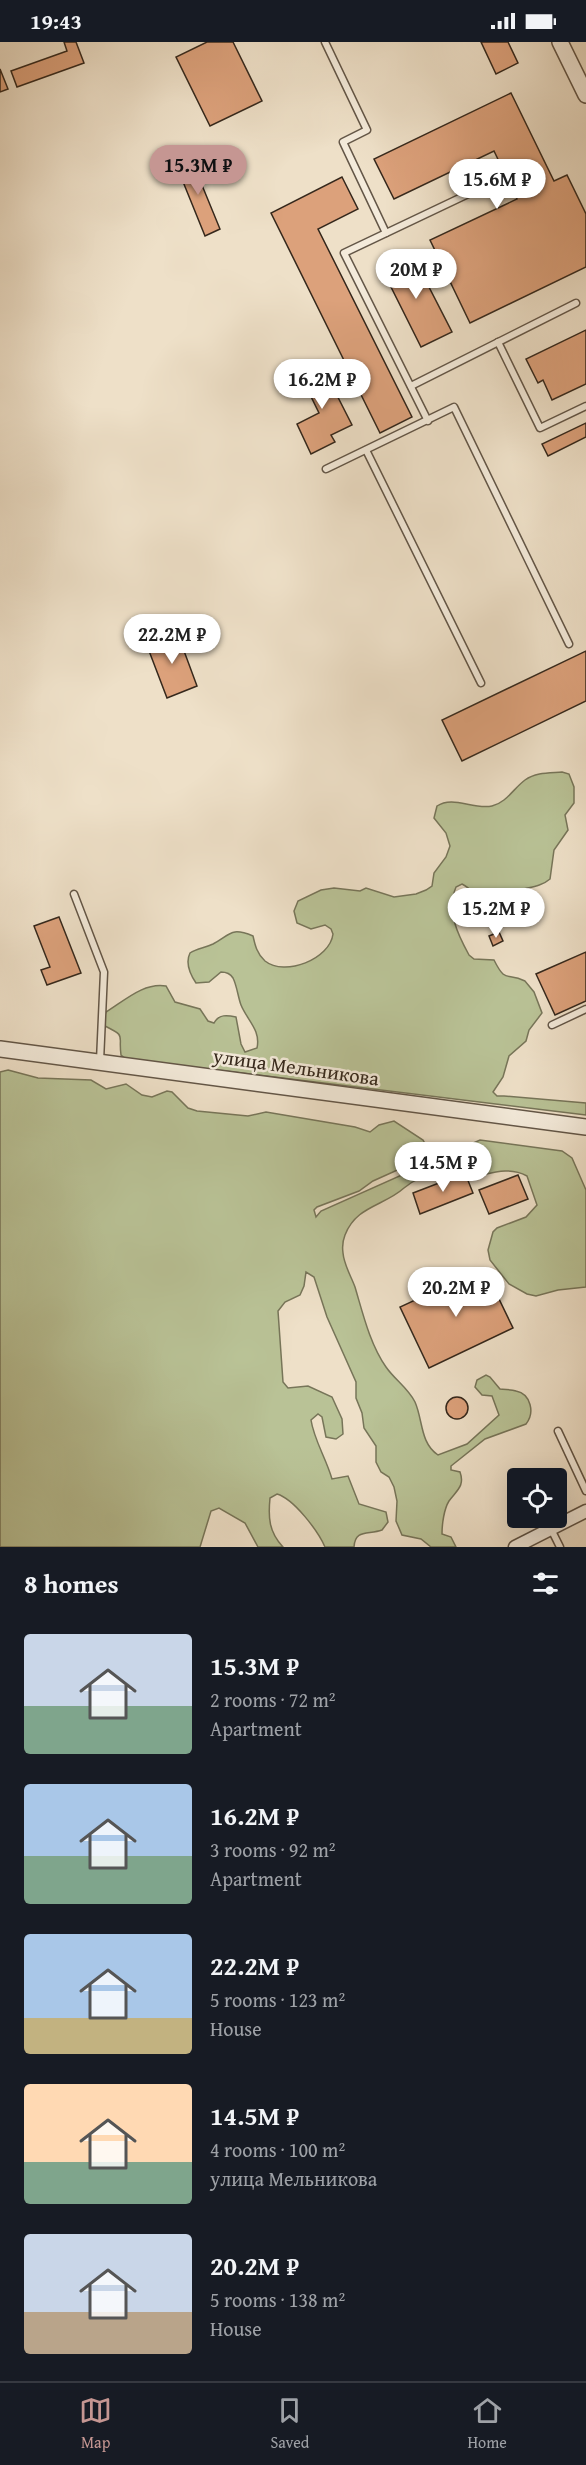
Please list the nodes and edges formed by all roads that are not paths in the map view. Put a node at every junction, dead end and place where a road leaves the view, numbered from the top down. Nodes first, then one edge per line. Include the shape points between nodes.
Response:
1 (325, 42) edge
2 (560, 42) edge
3 (584, 87) edge
4 (485, 186) dead end
5 (386, 233) junction
6 (576, 303) dead end
7 (498, 342) junction
8 (411, 386) junction
9 (586, 406) edge
10 (428, 421) junction
11 (366, 450) junction
12 (326, 469) dead end
13 (569, 644) dead end
14 (481, 683) dead end
15 (74, 894) dead end
16 (586, 1009) edge
17 (552, 1025) dead end
18 (0, 1048) edge
19 (100, 1062) junction
20 (584, 1131) edge
21 (558, 1431) dead end
22 (586, 1491) edge
23 (586, 1511) edge
24 (551, 1529) junction
25 (515, 1547) edge
26 (560, 1547) edge

1 - 5 lane via 367,130 343,142
2 - 3 street
4 - 5 lane
5 - 8 lane via 344,254
6 - 7 lane
7 - 8 lane
7 - 9 lane via 540,428
8 - 10 lane
10 - 11 lane
10 - 13 lane via 454,407
11 - 12 lane
11 - 14 lane
15 - 19 lane via 104,972
16 - 17 lane
18 - 19 street, улица Мельникова
19 - 20 street, улица Мельникова
21 - 22 lane
23 - 24 street
24 - 25 street
24 - 26 lane

